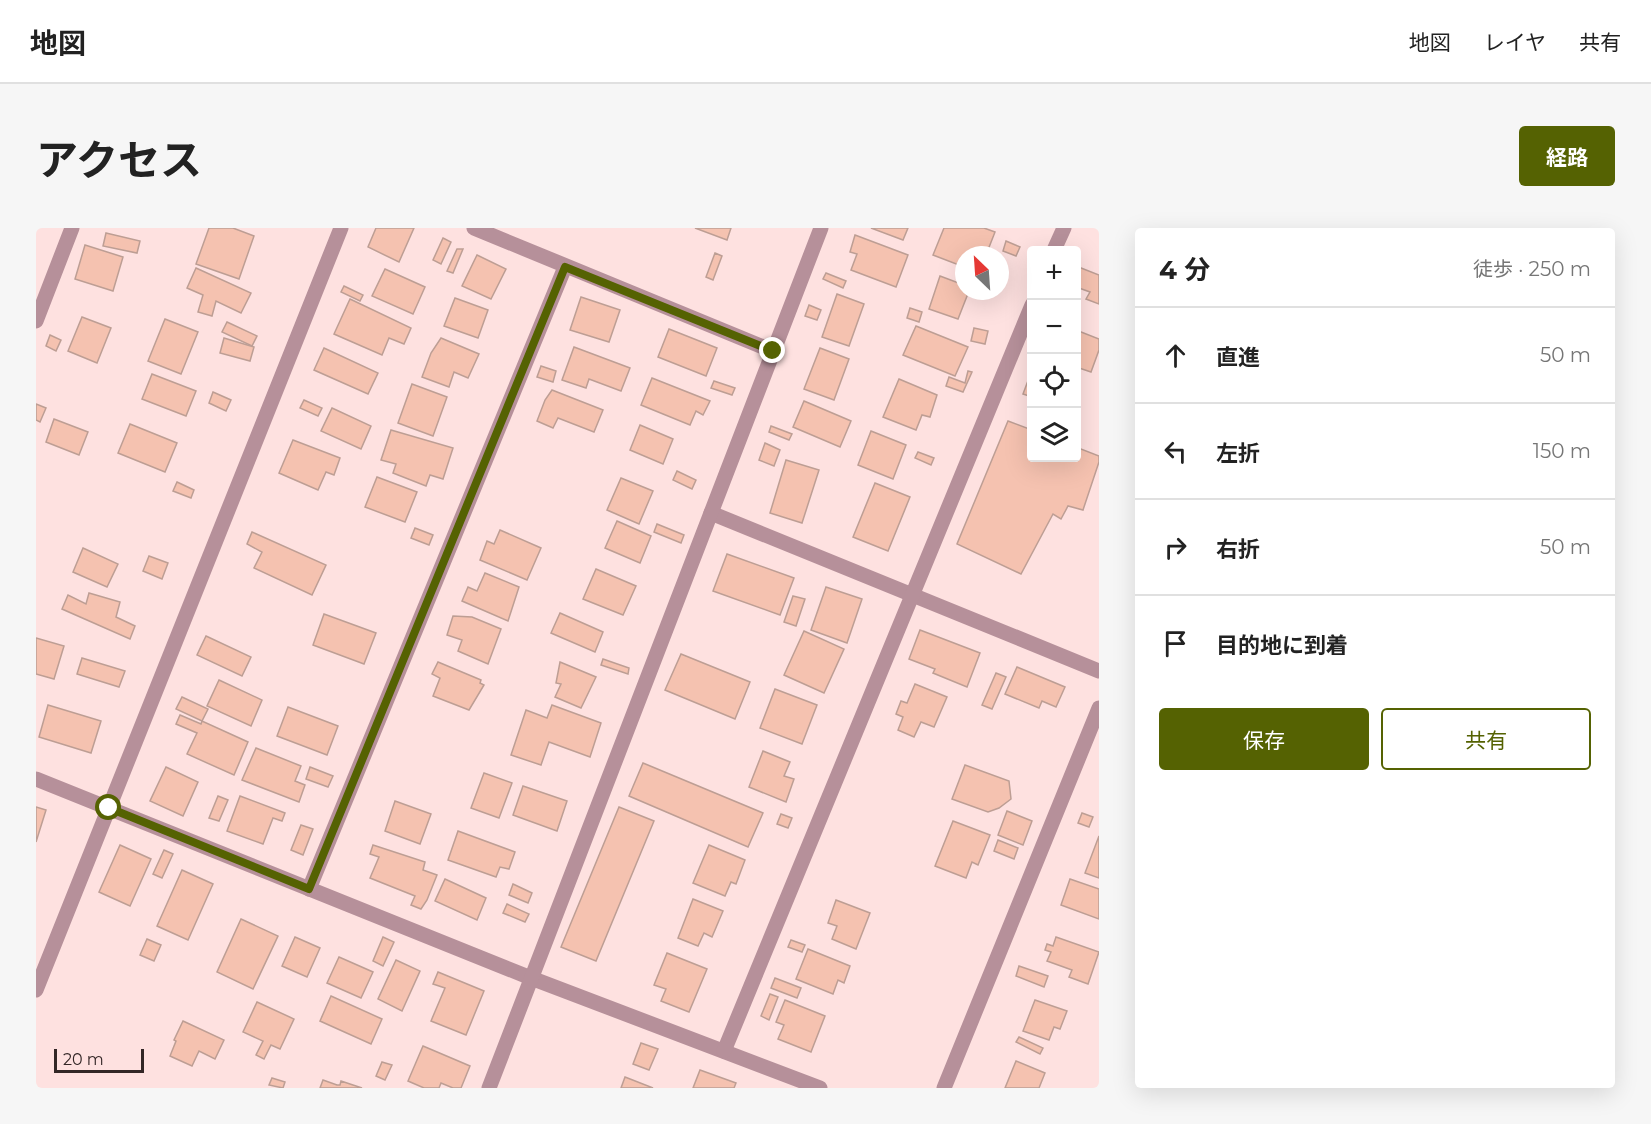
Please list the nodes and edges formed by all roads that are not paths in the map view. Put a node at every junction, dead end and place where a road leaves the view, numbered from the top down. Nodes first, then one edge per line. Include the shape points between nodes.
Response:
1 (72, 228) edge
2 (341, 228) edge
3 (474, 228) edge
4 (821, 228) edge
5 (1064, 228) edge
6 (1056, 246) edge
7 (565, 267) junction
8 (40, 299) edge
9 (1027, 317) edge
10 (36, 321) edge
11 (773, 351) junction
12 (711, 513) junction
13 (911, 594) junction
14 (1099, 671) edge
15 (1099, 708) edge
16 (36, 778) edge
17 (109, 808) junction
18 (309, 889) junction
19 (531, 978) junction
20 (36, 990) edge
21 (724, 1051) junction
22 (489, 1088) edge
23 (820, 1088) edge
24 (944, 1088) edge

1 - 8 street
2 - 17 street
3 - 7 street
4 - 11 street
5 - 6 street
7 - 11 street
7 - 18 street
8 - 10 street
9 - 13 street
11 - 12 street
12 - 13 street
12 - 19 street
13 - 14 street
13 - 21 street
15 - 24 street
16 - 17 street
17 - 18 street
17 - 20 street
18 - 19 street
19 - 21 street
19 - 22 street
21 - 23 street

